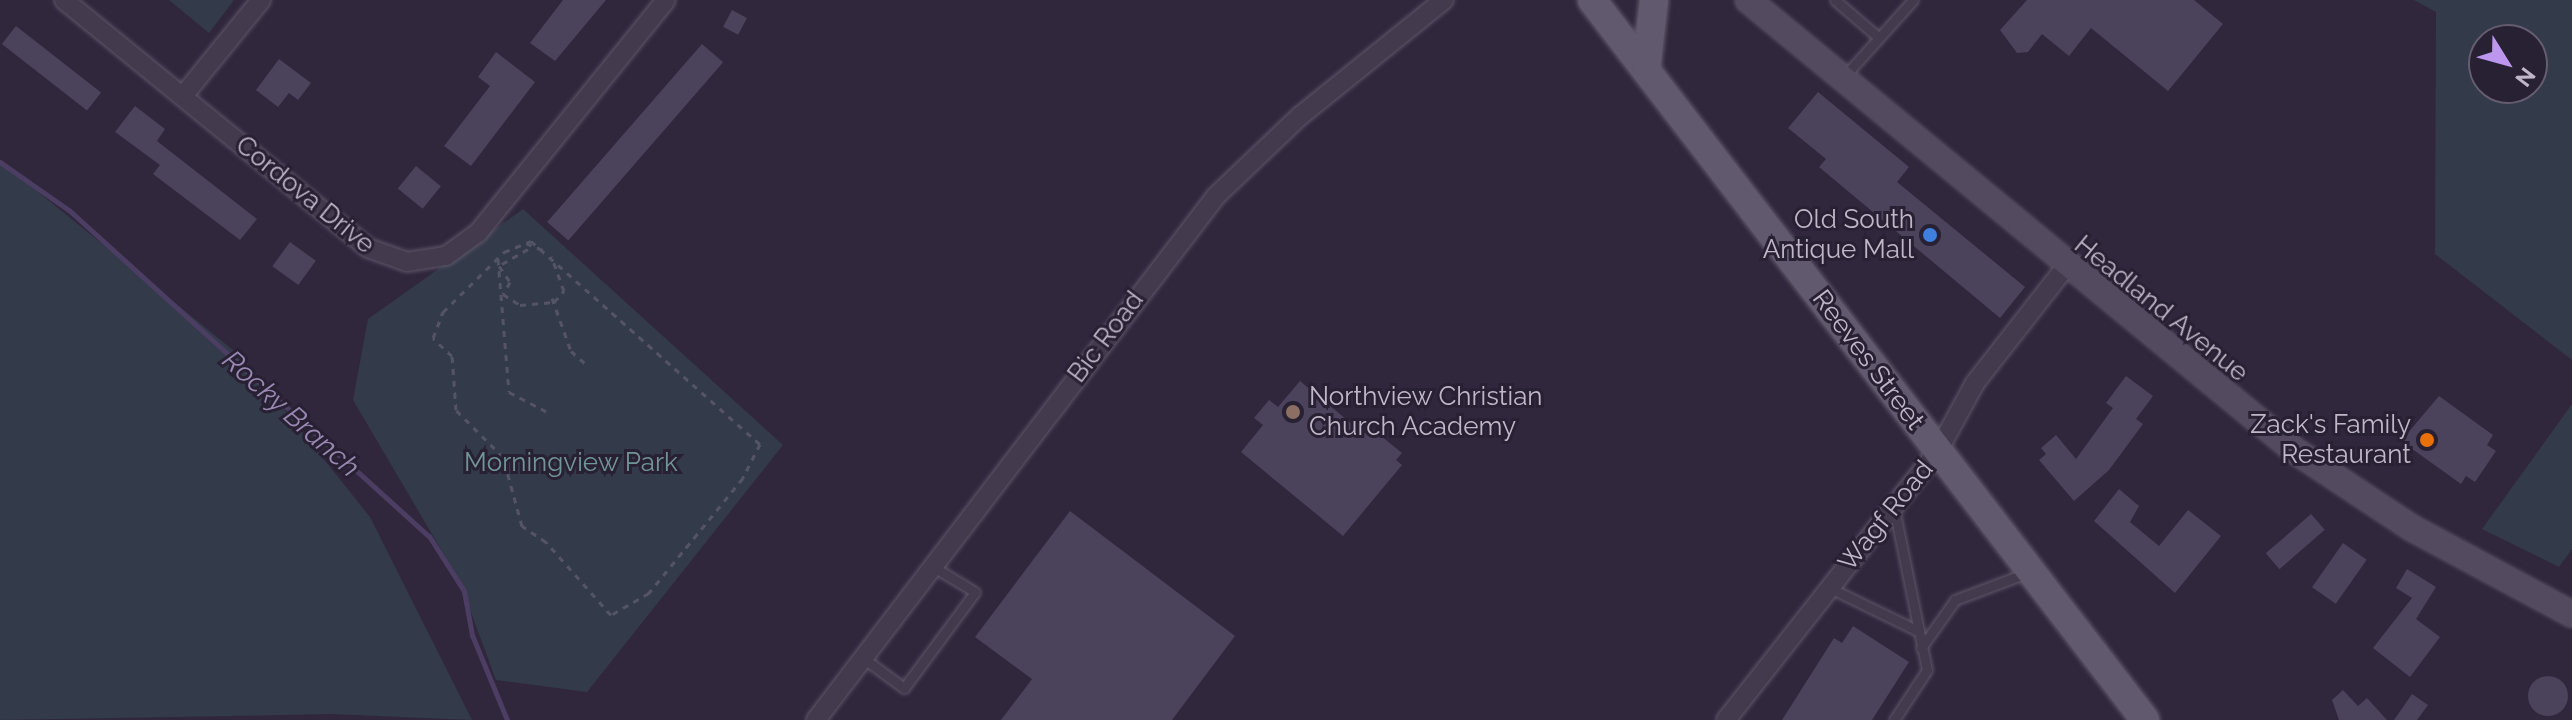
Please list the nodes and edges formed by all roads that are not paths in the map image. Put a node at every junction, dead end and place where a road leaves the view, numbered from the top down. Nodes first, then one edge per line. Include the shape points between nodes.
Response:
1 (64, 0) edge
2 (261, 0) edge
3 (666, 0) edge
4 (1444, 0) edge
5 (1592, 0) edge
6 (1654, 0) edge
7 (1748, 0) edge
8 (1835, 0) edge
9 (1913, 0) edge
10 (1879, 38) junction
11 (1646, 70) junction
12 (1841, 81) junction
13 (183, 96) junction
14 (2065, 268) junction
15 (1938, 451) junction
16 (1894, 508) junction
17 (932, 566) junction
18 (2030, 572) junction
19 (1828, 587) junction
20 (2572, 614) edge
21 (1916, 630) junction
22 (1921, 648) junction
23 (863, 658) junction
24 (816, 720) edge
25 (1726, 720) edge
26 (1894, 720) edge
27 (2145, 720) edge

1 - 13 street, Cordova Drive
2 - 13 street
3 - 13 street, Cordova Drive via 478,233 434,259 393,259 368,248
4 - 17 street, Bic Road via 1300,116 1216,196
5 - 11 main road, Reeves Street
6 - 11 main road
7 - 12 main road, Headland Avenue
8 - 10 lane
9 - 10 lane
10 - 12 lane
11 - 15 main road, Reeves Street
12 - 14 main road, Headland Avenue
14 - 15 street, Wagf Road via 1975,383
14 - 20 main road, Headland Avenue via 2355,491
15 - 16 street, Wagf Road
15 - 18 main road, Reeves Street
16 - 19 street, Wagf Road
16 - 21 lane
17 - 23 street, Bic Road
17 - 23 lane via 975,592 904,688
18 - 22 lane via 1955,600
18 - 27 main road, Reeves Street
19 - 21 lane
19 - 25 street, Wagf Road
21 - 22 lane
22 - 26 lane via 1927,670
23 - 24 street, Bic Road

